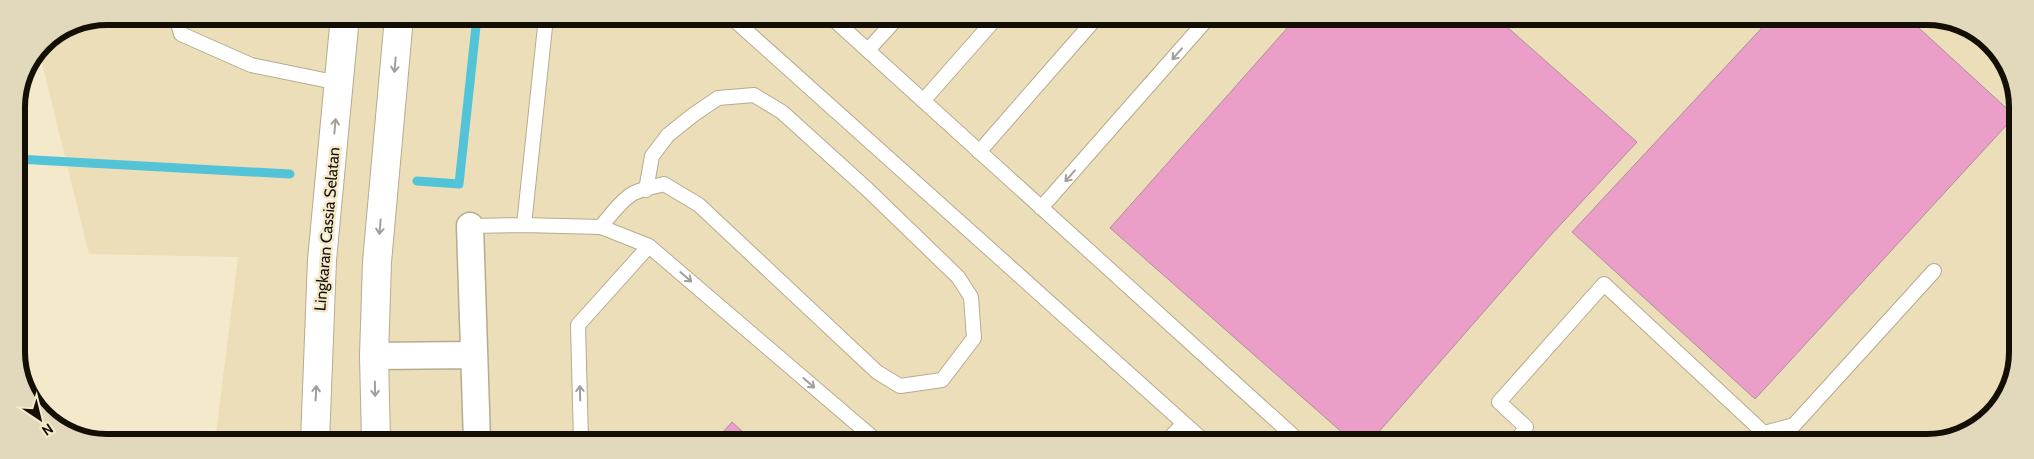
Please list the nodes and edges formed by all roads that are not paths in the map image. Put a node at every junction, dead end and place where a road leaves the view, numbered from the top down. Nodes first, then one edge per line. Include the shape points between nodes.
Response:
1 (178, 25) edge
2 (344, 25) edge
3 (398, 25) edge
4 (545, 25) edge
5 (740, 25) edge
6 (840, 25) edge
7 (891, 25) edge
8 (990, 25) edge
9 (1090, 25) edge
10 (1202, 25) edge
11 (868, 50) junction
12 (339, 83) junction
13 (923, 100) junction
14 (979, 152) junction
15 (646, 190) junction
16 (1041, 208) junction
17 (524, 225) junction
18 (470, 226) joint
19 (601, 227) junction
20 (649, 246) junction
21 (1934, 271) dead end
22 (474, 355) junction
23 (374, 356) junction
24 (1184, 423) junction
25 (315, 434) edge
26 (376, 434) edge
27 (477, 434) edge
28 (581, 434) edge
29 (865, 434) edge
30 (1174, 434) edge
31 (1196, 434) edge
32 (1291, 434) edge
33 (1521, 434) edge

1 - 12 lane via 181,34 252,65
2 - 12 street, Lingkaran Cassia Selatan
3 -> 23 street via 377,262
4 - 17 lane
5 - 24 lane
6 - 11 lane
7 - 11 lane
8 - 13 lane
9 - 14 lane
10 -> 16 lane
11 - 13 lane
25 -> 12 street, Lingkaran Cassia Selatan via 322,260
13 - 14 lane
14 - 16 lane
15 - 15 lane via 652,156 668,135 718,98 754,95 782,112 958,277 970,297 974,338 942,380 900,386 877,372 699,205 664,184
15 - 19 lane via 633,193
16 - 32 lane
17 - 18 lane
17 - 19 lane
18 - 22 street
19 - 20 lane
28 -> 20 lane via 578,325
20 -> 29 lane
21 - 33 lane via 1794,425 1764,433 1604,284 1499,402 1526,426
22 - 23 street
22 - 27 street
23 -> 26 street
24 - 30 lane
24 - 31 lane

